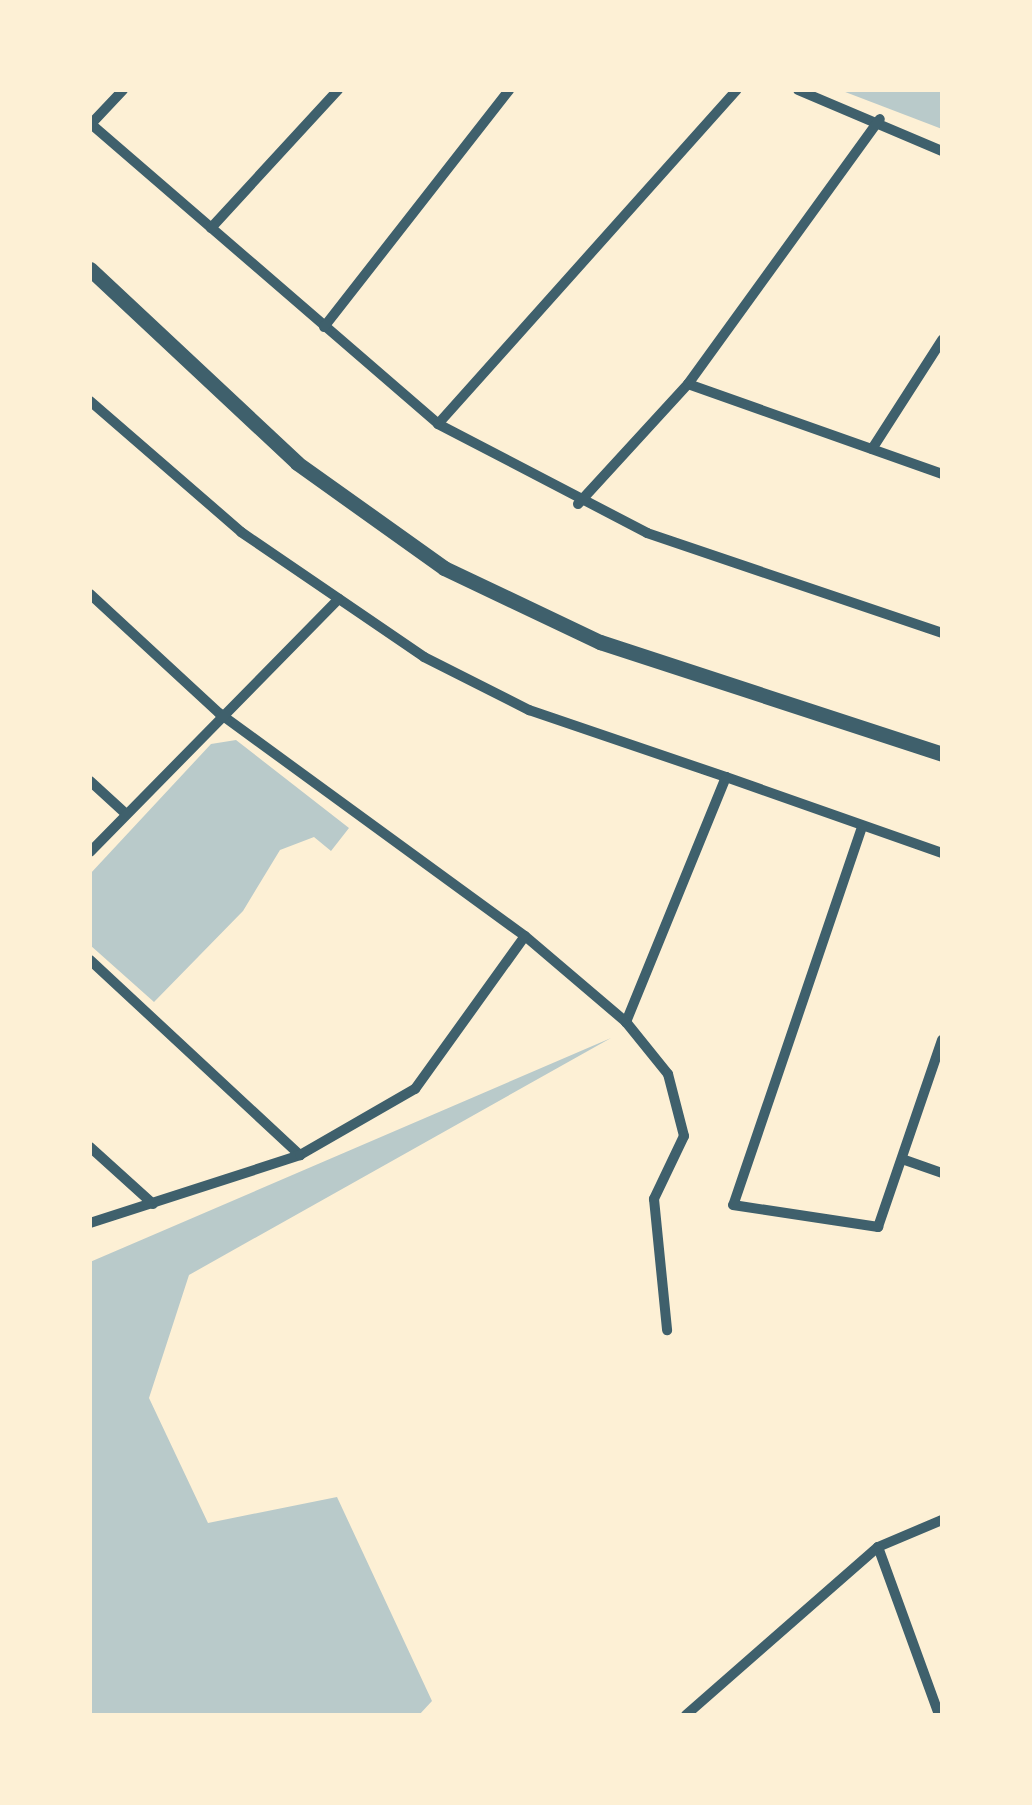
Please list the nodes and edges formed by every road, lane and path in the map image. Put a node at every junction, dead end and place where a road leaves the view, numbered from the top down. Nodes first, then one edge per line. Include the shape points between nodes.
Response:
1 (123, 90) edge
2 (338, 90) edge
3 (509, 90) edge
4 (737, 90) edge
5 (798, 90) edge
6 (880, 120) junction
7 (91, 124) edge
8 (942, 151) edge
9 (211, 228) junction
10 (90, 270) edge
11 (324, 327) junction
12 (942, 340) edge
13 (688, 384) junction
14 (90, 401) edge
15 (438, 424) junction
16 (872, 449) junction
17 (942, 474) edge
18 (578, 504) junction
19 (90, 594) edge
20 (339, 599) junction
21 (942, 633) edge
22 (219, 713) junction
23 (942, 754) edge
24 (726, 777) junction
25 (90, 781) edge
26 (125, 814) junction
27 (862, 827) junction
28 (90, 852) edge
29 (942, 853) edge
30 (524, 936) junction
31 (90, 960) edge
32 (626, 1022) junction
33 (942, 1040) edge
34 (90, 1147) edge
35 (300, 1155) junction
36 (902, 1159) junction
37 (942, 1172) edge
38 (153, 1204) junction
39 (90, 1223) edge
40 (666, 1330) dead end
41 (942, 1520) edge
42 (878, 1547) junction
43 (686, 1715) edge
44 (939, 1715) edge

1 - 7 street
2 - 9 street
3 - 11 street
4 - 15 street
5 - 6 street
6 - 8 street
6 - 13 street
7 - 9 street
9 - 11 street
10 - 23 street via 297,463 444,568 600,642
11 - 15 street
12 - 16 street
13 - 16 street
13 - 18 street
14 - 20 street via 241,532
15 - 18 street
16 - 17 street
18 - 21 street
19 - 22 street
20 - 22 street
20 - 24 street via 529,710
22 - 26 street
22 - 30 street
24 - 27 street
24 - 32 street
25 - 26 street
26 - 28 street
27 - 29 street
27 - 36 street via 733,1205 878,1228
30 - 32 street
30 - 35 street via 414,1089
31 - 35 street
32 - 40 street via 684,1110 684,1136 654,1199
33 - 36 street
34 - 38 street
35 - 38 street
36 - 37 street
38 - 39 street
41 - 42 street
42 - 43 street
42 - 44 street

